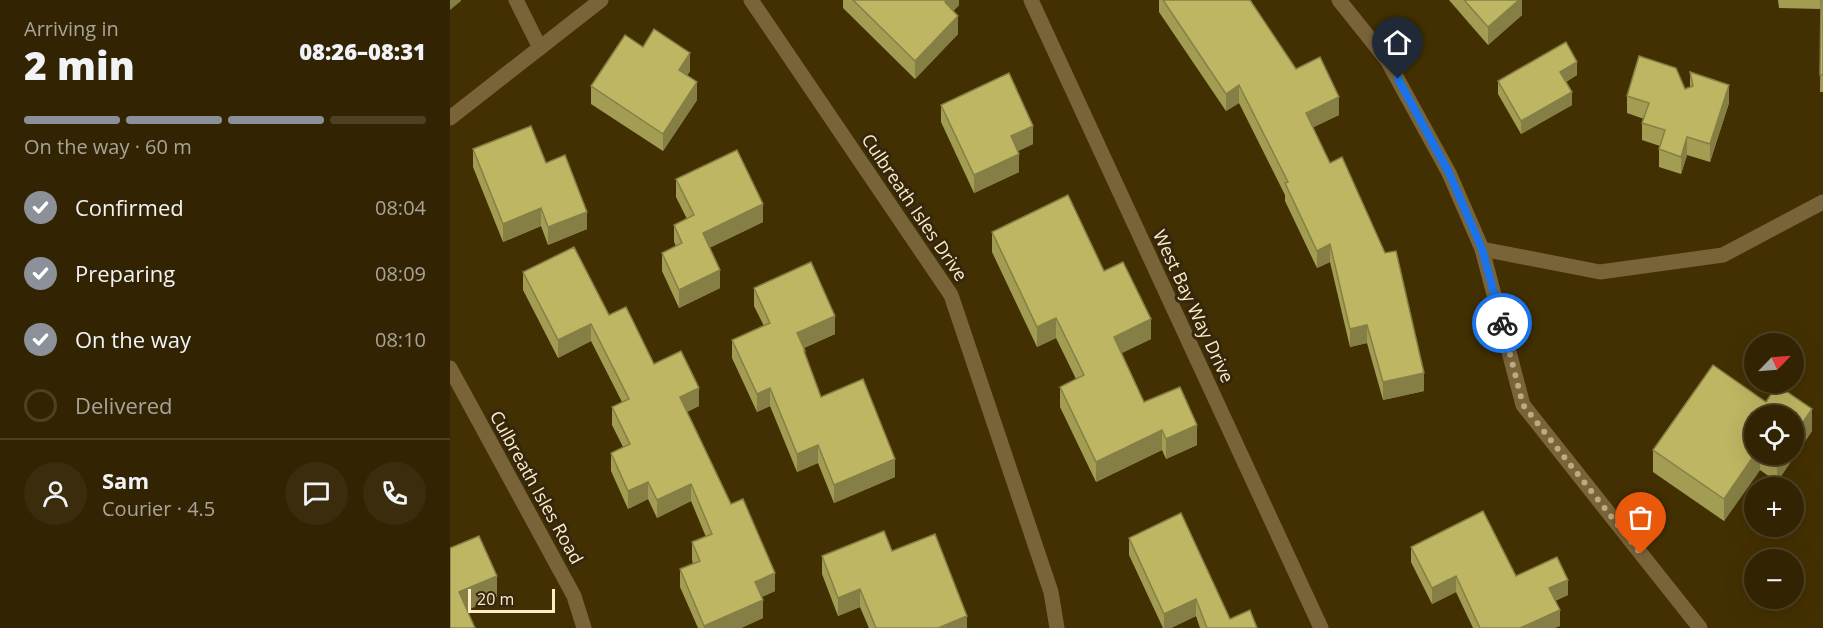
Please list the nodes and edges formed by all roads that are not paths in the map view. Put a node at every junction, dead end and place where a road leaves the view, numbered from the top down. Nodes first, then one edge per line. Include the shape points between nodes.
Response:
1 (516, 0) edge
2 (601, 0) edge
3 (751, 0) edge
4 (1032, 0) edge
5 (1339, 0) edge
6 (540, 48) junction
7 (450, 118) edge
8 (1823, 202) edge
9 (1482, 249) junction
10 (450, 368) edge
11 (584, 628) edge
12 (1057, 628) edge
13 (1321, 628) edge
14 (1700, 628) edge

1 - 6 street
2 - 6 street
3 - 12 street, Culbreath Isles Drive via 951,296 1051,592
4 - 13 street, West Bay Way Drive
5 - 9 street via 1387,60 1449,173
6 - 7 street
8 - 9 street via 1723,255 1600,272
9 - 14 street via 1523,405
10 - 11 street, Culbreath Isles Road via 574,596

